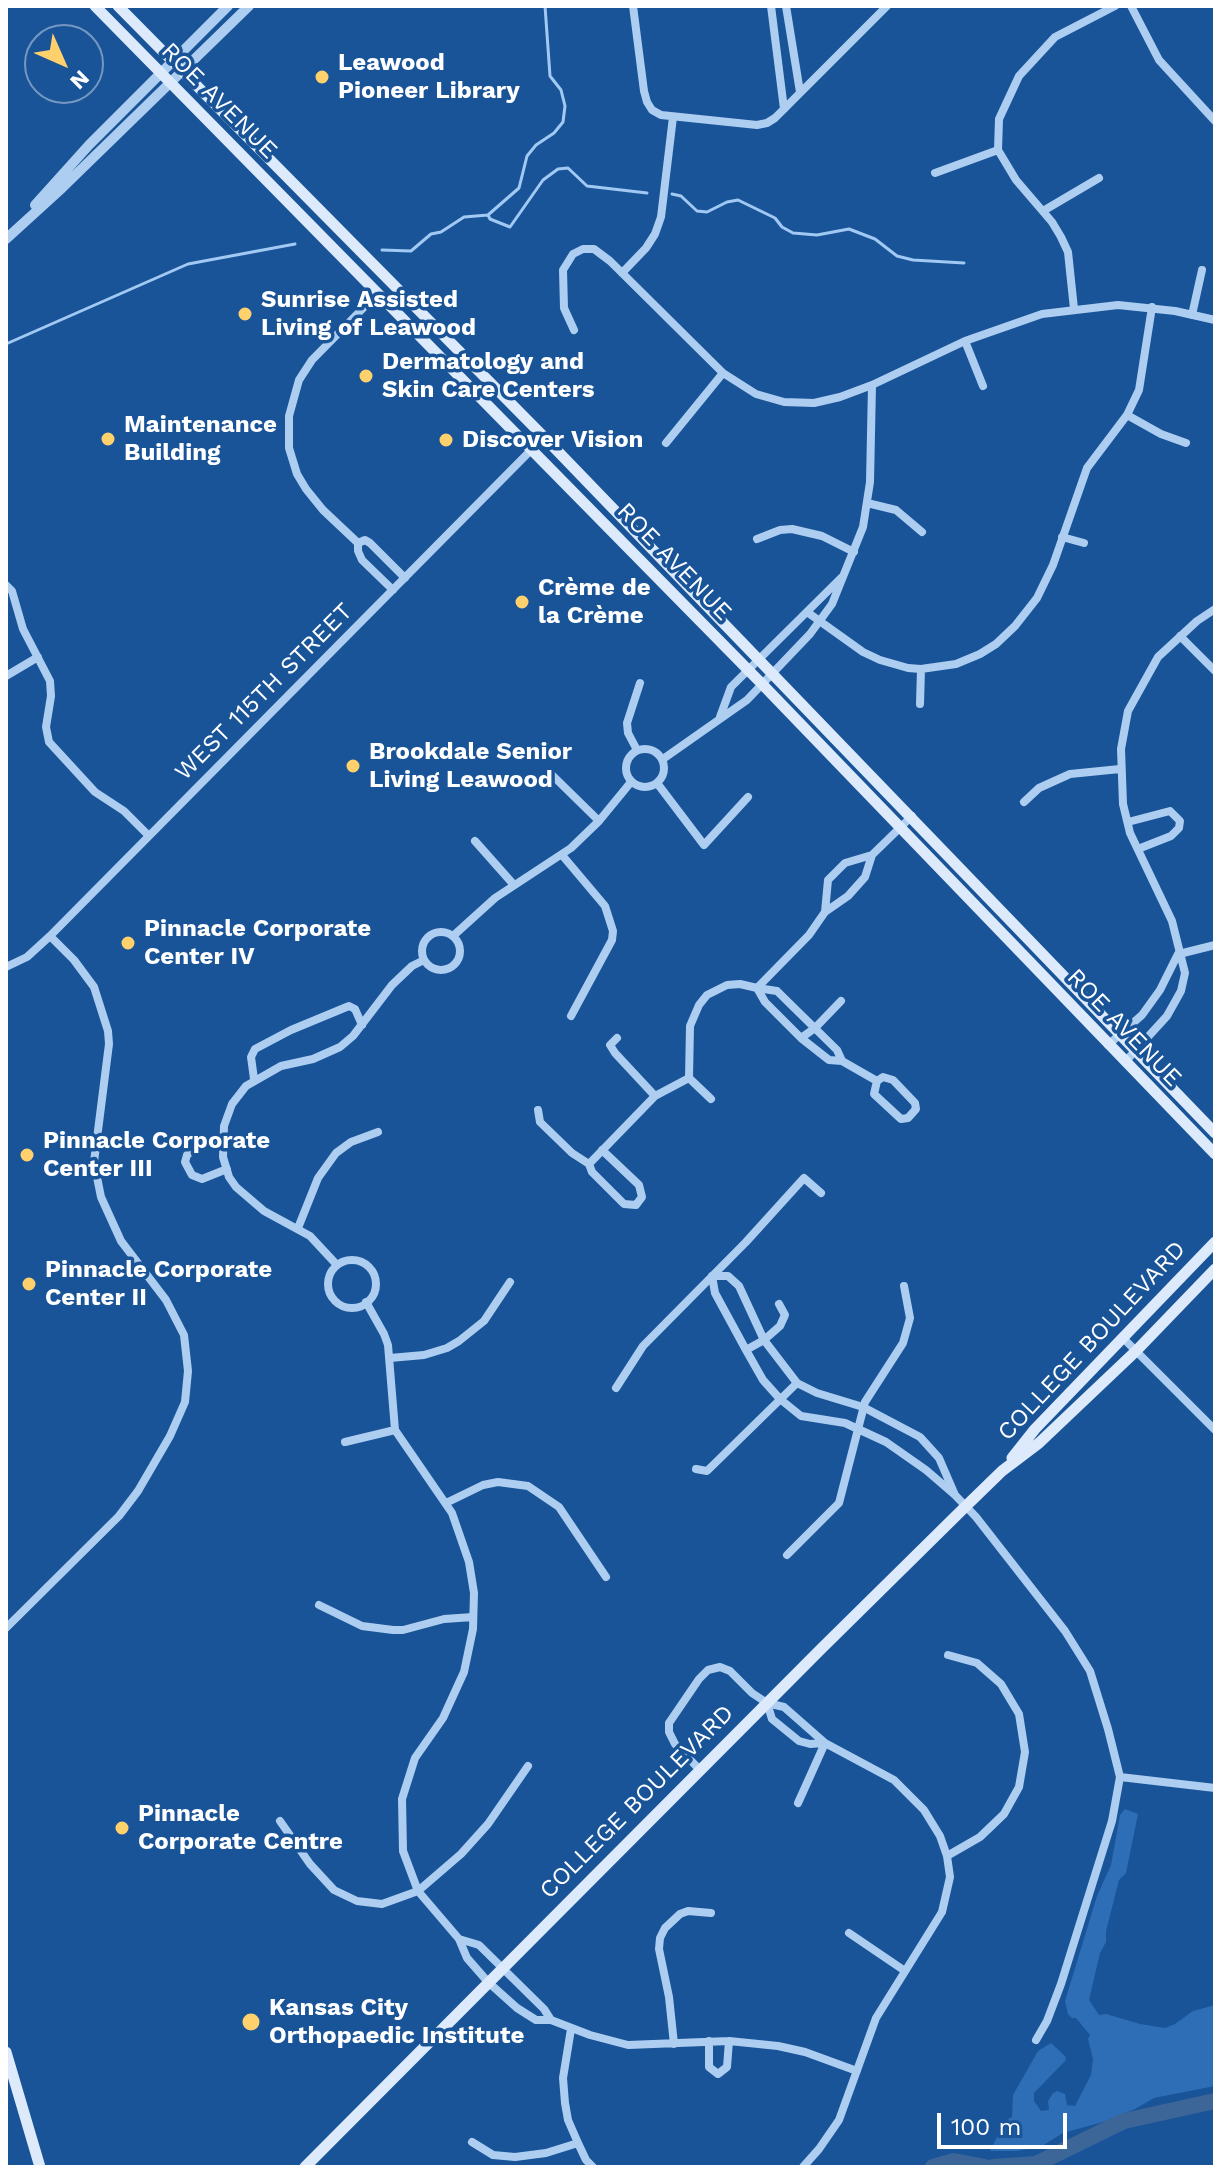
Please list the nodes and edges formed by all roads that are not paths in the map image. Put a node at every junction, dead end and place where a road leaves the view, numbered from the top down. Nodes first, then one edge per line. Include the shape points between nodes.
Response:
1 (95, 6) edge
2 (118, 6) edge
3 (228, 6) edge
4 (249, 6) edge
5 (633, 6) edge
6 (771, 6) edge
7 (786, 6) edge
8 (887, 6) edge
9 (1115, 6) edge
10 (1131, 6) edge
11 (791, 36) junction
12 (775, 37) junction
13 (173, 61) junction
14 (183, 71) junction
15 (165, 78) junction
16 (800, 92) junction
17 (784, 109) junction
18 (673, 117) junction
19 (1215, 121) edge
20 (998, 150) junction
21 (935, 173) dead end
22 (1099, 178) dead end
23 (1043, 211) junction
24 (6, 239) edge
25 (1202, 270) dead end
26 (622, 273) junction
27 (377, 294) junction
28 (413, 304) junction
29 (1152, 307) junction
30 (1074, 309) junction
31 (1192, 315) junction
32 (1215, 320) edge
33 (574, 330) dead end
34 (965, 341) junction
35 (723, 373) junction
36 (872, 385) junction
37 (983, 386) dead end
38 (1127, 415) junction
39 (544, 437) junction
40 (666, 443) dead end
41 (1186, 443) dead end
42 (532, 449) junction
43 (867, 503) junction
44 (922, 532) dead end
45 (1062, 537) junction
46 (757, 539) dead end
47 (358, 543) junction
48 (1084, 543) dead end
49 (854, 552) junction
50 (844, 575) junction
51 (405, 578) junction
52 (6, 585) edge
53 (393, 590) junction
54 (1215, 609) edge
55 (807, 612) junction
56 (820, 621) junction
57 (1180, 636) junction
58 (38, 657) junction
59 (758, 658) junction
60 (748, 669) junction
61 (921, 669) junction
62 (1215, 671) edge
63 (773, 673) junction
64 (6, 676) edge
65 (640, 683) dead end
66 (762, 684) junction
67 (920, 704) dead end
68 (720, 717) junction
69 (637, 750) junction
70 (663, 759) junction
71 (1120, 769) junction
72 (549, 772) dead end
73 (631, 782) junction
74 (657, 783) junction
75 (748, 797) dead end
76 (1024, 802) dead end
77 (912, 816) junction
78 (599, 821) junction
79 (1128, 822) junction
80 (901, 826) junction
81 (149, 836) junction
82 (475, 841) dead end
83 (1138, 849) junction
84 (562, 855) junction
85 (872, 855) junction
86 (514, 885) junction
87 (825, 912) junction
88 (50, 936) junction
89 (453, 936) junction
90 (1215, 945) edge
91 (1179, 954) junction
92 (424, 960) junction
93 (6, 967) edge
94 (757, 988) junction
95 (841, 1001) dead end
96 (571, 1016) dead end
97 (362, 1025) junction
98 (815, 1028) junction
99 (1119, 1034) junction
100 (617, 1038) dead end
101 (801, 1038) junction
102 (1108, 1045) junction
103 (1135, 1051) junction
104 (842, 1061) junction
105 (1125, 1062) junction
106 (689, 1078) junction
107 (254, 1079) junction
108 (877, 1081) junction
109 (655, 1096) junction
110 (711, 1099) dead end
111 (538, 1110) dead end
112 (378, 1132) dead end
113 (1215, 1133) edge
114 (222, 1143) junction
115 (602, 1150) junction
116 (1215, 1154) edge
117 (589, 1164) junction
118 (227, 1169) junction
119 (821, 1193) dead end
120 (298, 1228) junction
121 (1215, 1242) edge
122 (337, 1265) junction
123 (1215, 1269) edge
124 (712, 1276) junction
125 (510, 1282) dead end
126 (904, 1286) dead end
127 (366, 1302) junction
128 (779, 1304) dead end
129 (1123, 1338) junction
130 (764, 1340) junction
131 (746, 1350) junction
132 (1136, 1351) junction
133 (390, 1358) junction
134 (797, 1383) junction
135 (616, 1388) dead end
136 (780, 1399) junction
137 (863, 1407) junction
138 (858, 1427) junction
139 (395, 1430) junction
140 (1215, 1430) edge
141 (345, 1442) dead end
142 (696, 1469) dead end
143 (1002, 1471) junction
144 (955, 1495) junction
145 (446, 1503) junction
146 (966, 1506) junction
147 (787, 1555) dead end
148 (606, 1577) dead end
149 (319, 1605) dead end
150 (473, 1617) junction
151 (6, 1628) edge
152 (948, 1655) dead end
153 (767, 1703) junction
154 (825, 1743) junction
155 (528, 1766) dead end
156 (699, 1769) junction
157 (1120, 1777) junction
158 (1215, 1788) edge
159 (798, 1803) dead end
160 (280, 1821) dead end
161 (947, 1856) junction
162 (418, 1891) junction
163 (711, 1913) dead end
164 (849, 1933) dead end
165 (459, 1939) junction
166 (503, 1968) junction
167 (905, 1971) junction
168 (488, 1982) junction
169 (551, 2020) junction
170 (571, 2029) junction
171 (1036, 2040) dead end
172 (709, 2041) junction
173 (729, 2041) junction
174 (674, 2044) junction
175 (6, 2052) edge
176 (857, 2071) junction
177 (472, 2142) dead end
178 (578, 2143) junction
179 (40, 2167) edge
180 (305, 2167) edge
181 (593, 2167) edge
182 (803, 2167) edge

1 - 15 main road, ROE AVENUE
2 - 13 main road, ROE AVENUE
3 - 13 street
4 - 14 street
5 - 18 street via 647,102 661,115
6 - 12 street
7 - 11 street
8 - 16 street
9 - 20 street via 1055,37 1019,76 999,119
10 - 19 street via 1159,60
11 - 12 street
11 - 16 street
12 - 17 street
13 - 14 main road, ROE AVENUE
13 - 15 street
14 - 15 street
14 - 28 main road, ROE AVENUE
15 - 24 street via 53,184
15 - 27 main road, ROE AVENUE
16 - 17 street
17 - 18 street via 767,123
18 - 26 street via 658,225 646,248
20 - 21 street
20 - 23 street
22 - 23 street
23 - 30 street via 1068,252
25 - 31 street
26 - 33 street via 594,249 573,254 563,270 562,297
26 - 35 street
27 - 28 main road
27 - 42 main road, ROE AVENUE
27 - 47 street via 312,360 299,380 288,427 289,448 306,489
28 - 39 main road, ROE AVENUE
29 - 30 street
29 - 31 street
29 - 38 street via 1143,377
30 - 34 street via 1042,314
31 - 32 street
34 - 36 street
34 - 37 street
35 - 36 street via 756,394 794,403 830,400
35 - 40 street
36 - 43 street
38 - 41 street
38 - 45 street via 1087,468
39 - 42 street, WEST 115TH STREET
39 - 59 main road, ROE AVENUE
42 - 51 street, WEST 115TH STREET
42 - 60 main road, ROE AVENUE
43 - 44 street via 896,510
43 - 49 street
45 - 48 street
45 - 61 street via 1037,598 1015,626 980,654
46 - 49 street via 792,529
47 - 51 street via 370,543
47 - 53 street via 362,560
49 - 50 street
50 - 55 street
50 - 56 street
51 - 53 street, WEST 115TH STREET
52 - 58 street
53 - 81 street, WEST 115TH STREET
54 - 57 street
55 - 56 street
55 - 59 street
56 - 61 street via 880,660
56 - 63 street
57 - 62 street
57 - 71 street via 1146,674 1128,711
58 - 64 street
58 - 81 street via 50,681 49,742 95,792
59 - 60 street
59 - 63 main road, ROE AVENUE
60 - 66 main road, ROE AVENUE
60 - 68 street via 731,687
61 - 67 street
63 - 66 street
63 - 77 main road, ROE AVENUE
65 - 69 street via 627,723
66 - 68 street
66 - 80 main road, ROE AVENUE
68 - 70 street
69 - 70 street via 654,750
69 - 73 street via 626,765
70 - 74 street via 664,772
71 - 76 street via 1062,776
71 - 79 street
72 - 78 street
73 - 74 street via 644,787
73 - 78 street
74 - 75 street via 704,845
77 - 80 street
77 - 99 main road, ROE AVENUE
78 - 84 street
79 - 83 street
79 - 83 street via 1170,811 1180,821 1171,836
80 - 85 street
80 - 102 main road, ROE AVENUE
81 - 88 street, WEST 115TH STREET
82 - 86 street
83 - 91 street via 1172,921
84 - 86 street
84 - 96 street via 605,906 613,931
85 - 87 street via 865,877
85 - 87 street via 845,863 828,880
86 - 89 street
87 - 94 street
88 - 93 street, WEST 115TH STREET
88 - 151 street via 94,987 108,1031 94,1162 101,1197 121,1241 166,1300 184,1335 188,1371 185,1402 138,1491
89 - 92 street via 430,935 422,945
89 - 92 street via 461,954 455,965 436,970
90 - 91 street
91 - 99 street via 1142,1015
91 - 103 street via 1185,973 1181,991 1167,1016
92 - 97 street via 392,985
94 - 98 street via 777,991
94 - 101 street
94 - 106 street via 727,985 699,1005 690,1026
95 - 98 street
97 - 107 street via 332,1052
97 - 107 street via 349,1006 291,1030 255,1049
98 - 101 street
98 - 104 street
99 - 102 street
99 - 103 main road, ROE AVENUE
100 - 109 street via 610,1045 615,1053
101 - 104 street via 829,1060
102 - 105 main road, ROE AVENUE
103 - 105 street
103 - 113 main road, ROE AVENUE
104 - 108 street
105 - 116 main road, ROE AVENUE
106 - 109 street
106 - 110 street
107 - 114 street via 232,1104
108 - 108 street via 874,1094 901,1119 908,1118 915,1103 893,1080
109 - 115 street
111 - 117 street via 540,1122
112 - 120 street via 336,1153 318,1178
114 - 118 street
114 - 118 street via 201,1142 185,1162 192,1175 202,1179
115 - 117 street
115 - 117 street via 639,1185 640,1202 624,1204
118 - 120 street via 249,1201
119 - 124 street via 804,1178
120 - 122 street
121 - 129 main road, COLLEGE BOULEVARD
122 - 127 street via 359,1261 371,1270 374,1291
122 - 127 street via 329,1278 335,1301 349,1308
123 - 132 main road, COLLEGE BOULEVARD
124 - 130 street via 728,1276 739,1286
124 - 131 street via 715,1293
124 - 135 street via 643,1346
125 - 133 street via 484,1321 459,1341 424,1355
126 - 137 street via 910,1318 903,1343
127 - 133 street
128 - 130 street via 784,1320
129 - 132 street
129 - 143 main road, COLLEGE BOULEVARD
130 - 131 street
130 - 134 street
131 - 136 street
132 - 140 street
132 - 143 main road, COLLEGE BOULEVARD
133 - 139 street
134 - 136 street
134 - 137 street
136 - 138 street via 801,1416
136 - 142 street via 707,1471
137 - 138 street
137 - 144 street via 920,1437 939,1458
138 - 144 street via 902,1452
138 - 147 street via 839,1503
139 - 141 street
139 - 145 street
143 - 146 main road, COLLEGE BOULEVARD
144 - 146 street
145 - 148 street via 483,1485 528,1486 559,1507
145 - 150 street via 469,1562
146 - 153 main road, COLLEGE BOULEVARD
146 - 157 street via 1065,1631 1090,1671
149 - 150 street via 362,1626 393,1630
150 - 162 street via 464,1672 405,1784 403,1851
152 - 161 street via 977,1663 1001,1684 1019,1714 1025,1752 1019,1787 1004,1814 980,1837
153 - 154 street via 784,1707
153 - 154 street via 772,1719 799,1741
153 - 156 main road, COLLEGE BOULEVARD
153 - 156 street via 730,1671 708,1670 674,1713 669,1732
154 - 159 street
154 - 161 street via 882,1772 909,1793 936,1828
155 - 162 street via 476,1838
156 - 166 main road, COLLEGE BOULEVARD
157 - 158 street
157 - 171 street via 1112,1821 1061,1984
160 - 162 street via 324,1881 343,1896 382,1904
161 - 167 street via 950,1877 942,1912
162 - 165 street
163 - 174 street via 680,1914 660,1938
164 - 167 street
165 - 166 street via 479,1945
165 - 168 street
166 - 168 main road, COLLEGE BOULEVARD
166 - 169 street
167 - 176 street via 876,2018
168 - 169 street via 536,2020
168 - 180 main road, COLLEGE BOULEVARD
169 - 170 street
170 - 174 street via 628,2045
170 - 178 street via 563,2078
172 - 173 street
172 - 173 street via 709,2067 718,2074 727,2067
172 - 174 street
173 - 176 street via 805,2052
175 - 179 main road
176 - 182 street via 839,2120
177 - 178 street via 505,2157
178 - 181 street

